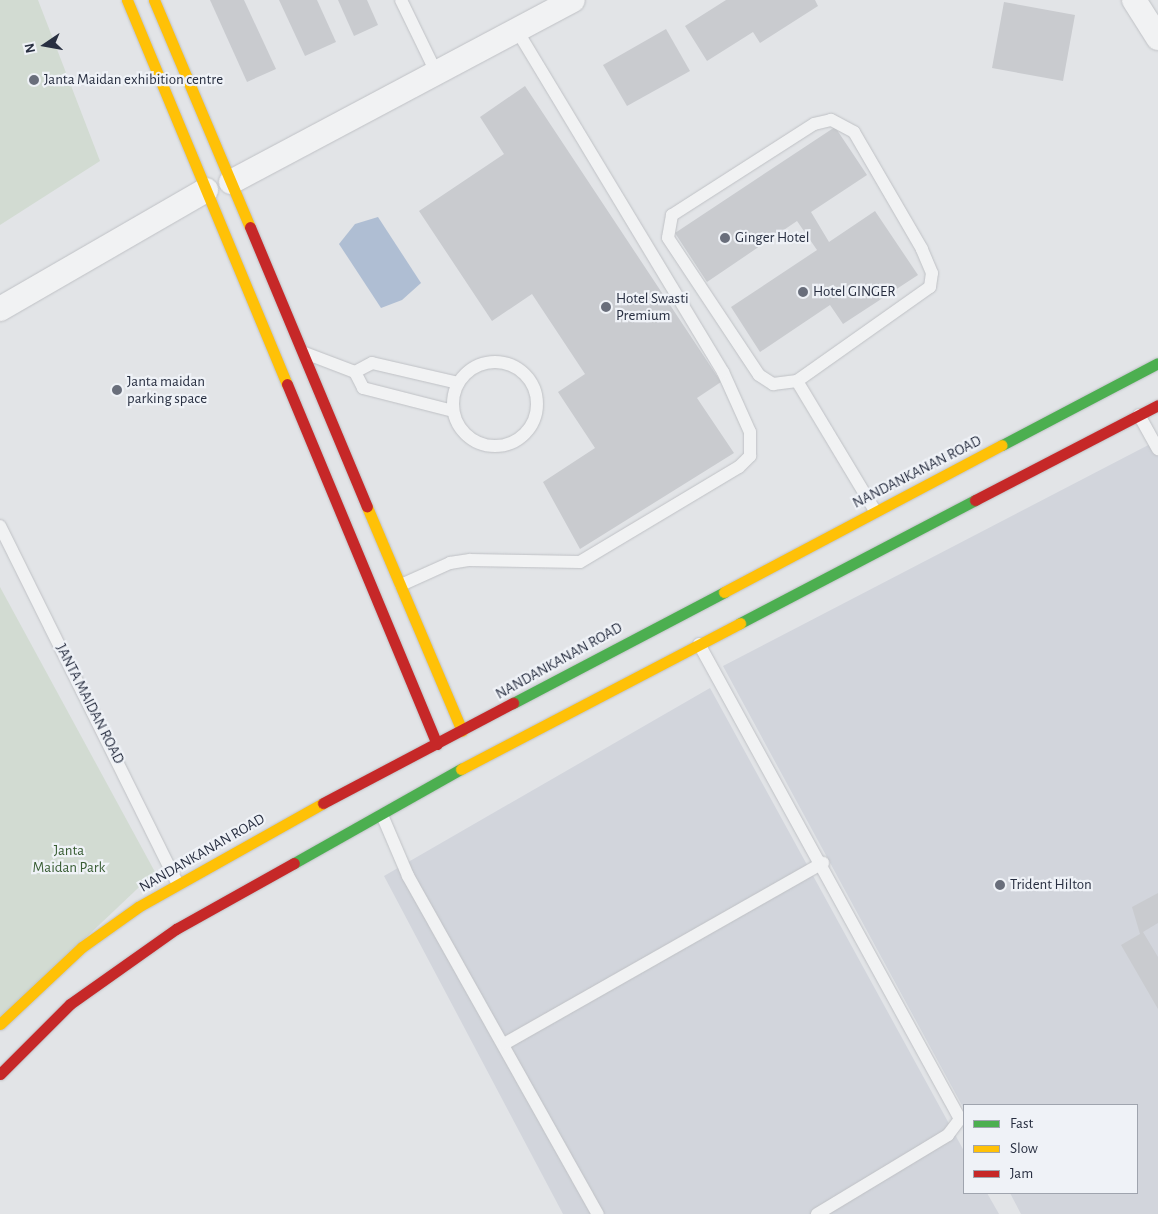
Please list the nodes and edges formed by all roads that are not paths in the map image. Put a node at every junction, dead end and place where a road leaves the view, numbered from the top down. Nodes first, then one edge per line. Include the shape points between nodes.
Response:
1 (127, 0) edge
2 (154, 0) edge
3 (401, 0) edge
4 (573, 0) edge
5 (1134, 0) edge
6 (517, 30) junction
7 (1158, 38) edge
8 (437, 74) junction
9 (231, 182) junction
10 (206, 190) junction
11 (0, 309) edge
12 (302, 352) junction
13 (1158, 364) edge
14 (355, 372) junction
15 (797, 380) junction
16 (458, 383) junction
17 (1158, 405) edge
18 (454, 412) junction
19 (1139, 415) junction
20 (1158, 449) edge
21 (875, 511) junction
22 (0, 526) edge
23 (400, 585) junction
24 (699, 644) junction
25 (462, 731) junction
26 (437, 744) junction
27 (382, 815) junction
28 (823, 863) junction
29 (178, 884) junction
30 (0, 1024) edge
31 (504, 1044) junction
32 (0, 1074) edge
33 (598, 1214) edge
34 (817, 1214) edge

1 - 10 main road via 182,122
2 - 9 main road
3 - 8 lane
4 - 6 street
5 - 7 street
6 - 8 street
6 - 23 lane via 723,372 750,432 750,456 739,467 580,562 470,560 450,563
8 - 9 street
9 - 12 main road
10 - 11 street
10 - 26 main road
12 - 14 lane
12 - 23 main road
13 - 21 main road, NANDANKANAN ROAD
14 - 16 lane via 372,363
14 - 18 lane via 363,388
15 - 15 lane via 773,384 759,375 674,251 667,225 680,210 814,124 831,120 854,132 922,249 932,274 930,287
15 - 21 lane
16 - 18 lane
16 - 18 lane via 479,365 507,363 530,380 538,407 528,433 517,441 490,447 466,436
17 - 19 main road
19 - 20 lane
19 - 24 main road
21 - 25 main road, NANDANKANAN ROAD
22 - 29 lane, JANTA MAIDAN ROAD
23 - 25 main road
24 - 27 main road
24 - 28 lane
25 - 26 main road, NANDANKANAN ROAD
26 - 29 main road, NANDANKANAN ROAD
27 - 31 lane via 408,876
27 - 32 main road via 176,929 70,1004
28 - 31 lane
28 - 34 lane via 960,1119 948,1135
29 - 30 main road, NANDANKANAN ROAD via 82,947
31 - 33 lane

